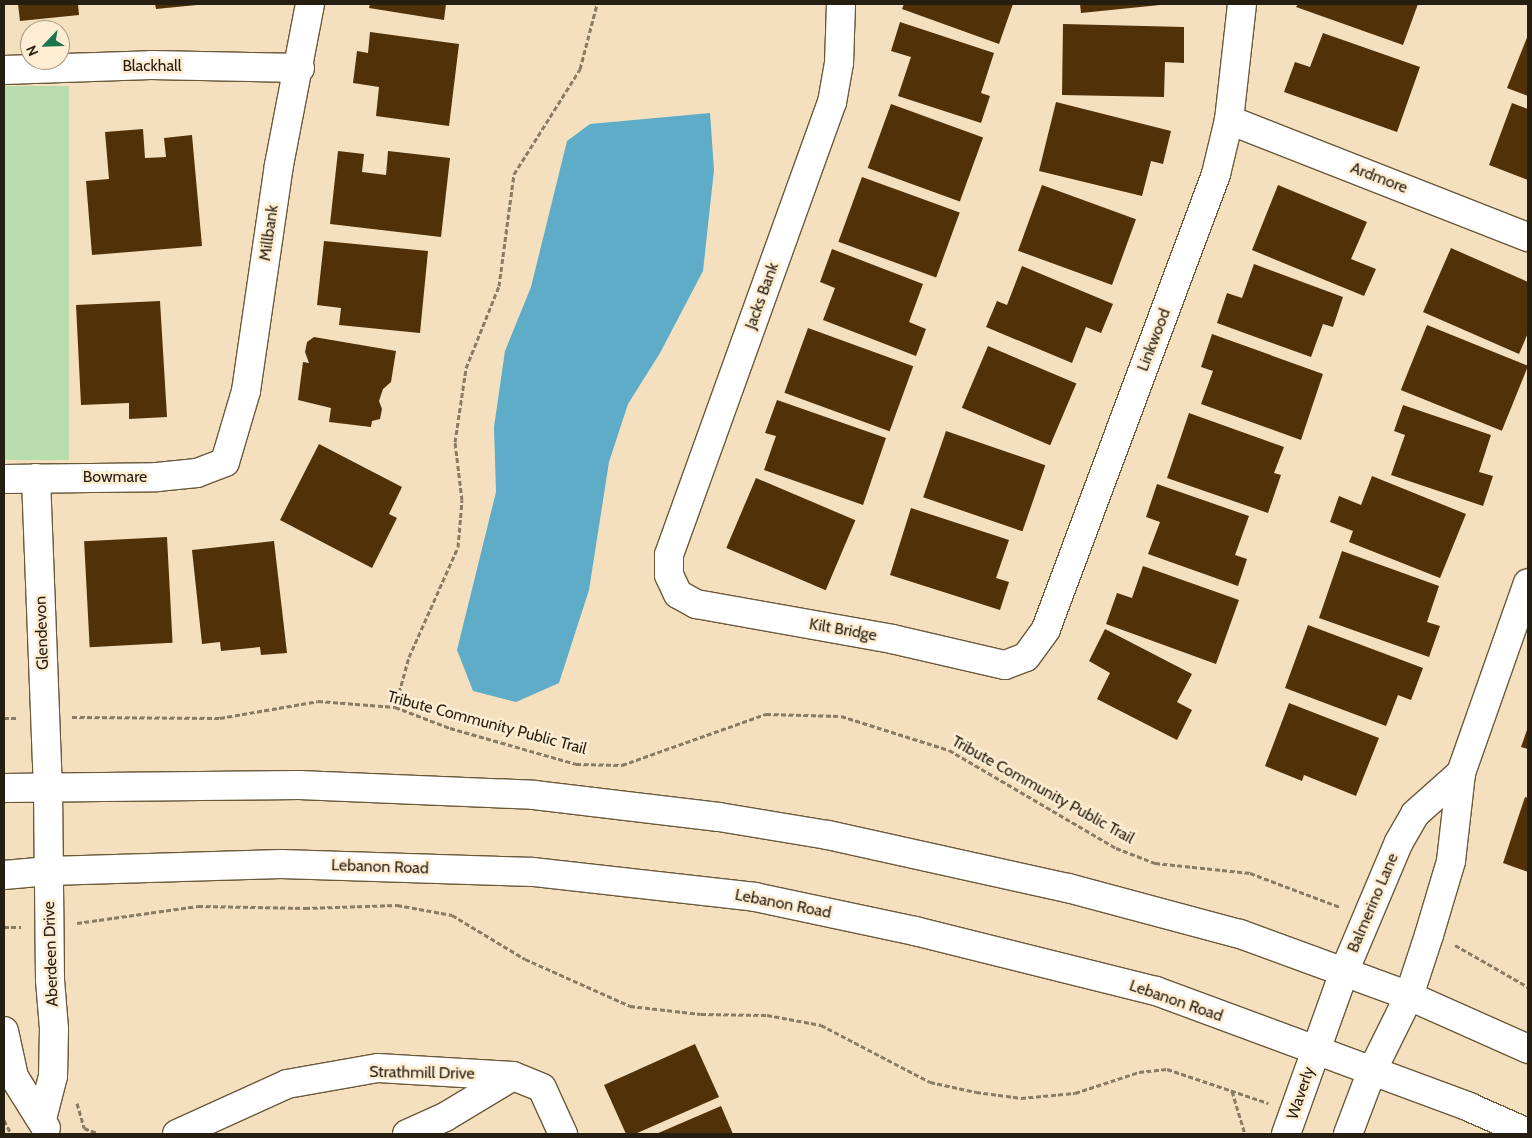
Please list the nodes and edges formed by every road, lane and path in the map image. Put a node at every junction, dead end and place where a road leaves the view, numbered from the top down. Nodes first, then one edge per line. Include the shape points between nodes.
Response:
1 (310, 4) edge
2 (597, 4) edge
3 (841, 4) edge
4 (1242, 4) edge
5 (300, 68) junction
6 (4, 70) edge
7 (1229, 120) junction
8 (1528, 236) edge
9 (225, 462) joint
10 (36, 478) junction
11 (4, 479) edge
12 (1528, 583) edge
13 (672, 585) joint
14 (1019, 661) joint
15 (395, 707) junction
16 (4, 718) edge
17 (46, 718) junction
18 (1461, 773) junction
19 (4, 788) edge
20 (48, 788) junction
21 (48, 871) junction
22 (4, 875) edge
23 (1366, 916) junction
24 (50, 926) junction
25 (4, 927) edge
26 (1430, 935) junction
27 (1344, 972) junction
28 (1528, 987) edge
29 (1409, 996) junction
30 (4, 1031) edge
31 (1528, 1049) edge
32 (1315, 1051) junction
33 (1371, 1072) junction
34 (513, 1076) junction
35 (1232, 1091) junction
36 (4, 1120) edge
37 (1290, 1123) edge
38 (46, 1127) edge
39 (184, 1131) edge
40 (1528, 1133) edge
41 (11, 1134) edge
42 (407, 1134) edge
43 (563, 1134) edge
44 (1245, 1134) edge
45 (1348, 1134) edge

1 - 5 street, Millbank
2 - 15 path via 580,69 514,174 499,286 466,368 455,442 462,500 458,547 410,657
3 - 13 street, Jacks Bank via 839,64 832,102 669,555
4 - 7 street, Linkwood
5 - 6 street, Blackhall via 151,65
5 - 9 street, Millbank via 279,165 246,391
7 - 8 street, Ardmore
7 - 14 street, Linkwood via 1212,183 1046,629 1036,646
9 - 10 street, Bowmare via 197,473 157,477
10 - 11 street, Bowmare
10 - 17 street, Glendevon
12 - 18 street, Balmerino Lane
13 - 14 street, Kilt Bridge via 682,597 703,605 892,639 998,664
15 - 17 path, Tribute Community Public Trail via 318,701 220,718
15 - 23 path, Tribute Community Public Trail via 450,728 576,764 622,765 766,714 841,716 948,750 1116,848 1155,863 1250,873
16 - 17 path, Tribute Community Public Trail
17 - 20 street, Glendevon
18 - 23 street, Balmerino Lane via 1415,814
18 - 26 street, Balmerino Lane via 1451,862
19 - 20 street
20 - 21 street, Aberdeen Drive
20 - 27 street via 382,786 534,795 719,817 828,835 1068,888 1240,934
21 - 22 street, Lebanon Road
21 - 24 street, Aberdeen Drive
21 - 32 street, Lebanon Road via 281,864 533,872 755,897 916,931 1156,991
23 - 27 street, Balmerino Lane
24 - 25 path
24 - 35 path via 198,906 305,908 397,905 452,915 525,960 630,1006 701,1014 768,1015 821,1025 930,1082 1020,1098 1075,1093 1139,1072 1166,1069
24 - 38 street, Aberdeen Drive via 53,1076
26 - 28 path via 1471,951
26 - 29 street, Balmerino Lane
27 - 29 street
27 - 32 street, Balmerino Lane
29 - 31 street
29 - 33 street, Balmerino Lane
30 - 38 street, Aberdeen Drive via 14,1077
32 - 33 street, Lebanon Road
32 - 37 street, Waverly
33 - 40 street, Lebanon Road via 1469,1107
33 - 45 street
34 - 39 street, Strathmill Drive via 378,1068 287,1084
34 - 42 street via 446,1117
34 - 43 street, Strathmill Drive via 542,1088
35 - 37 path
35 - 44 path
36 - 41 path

